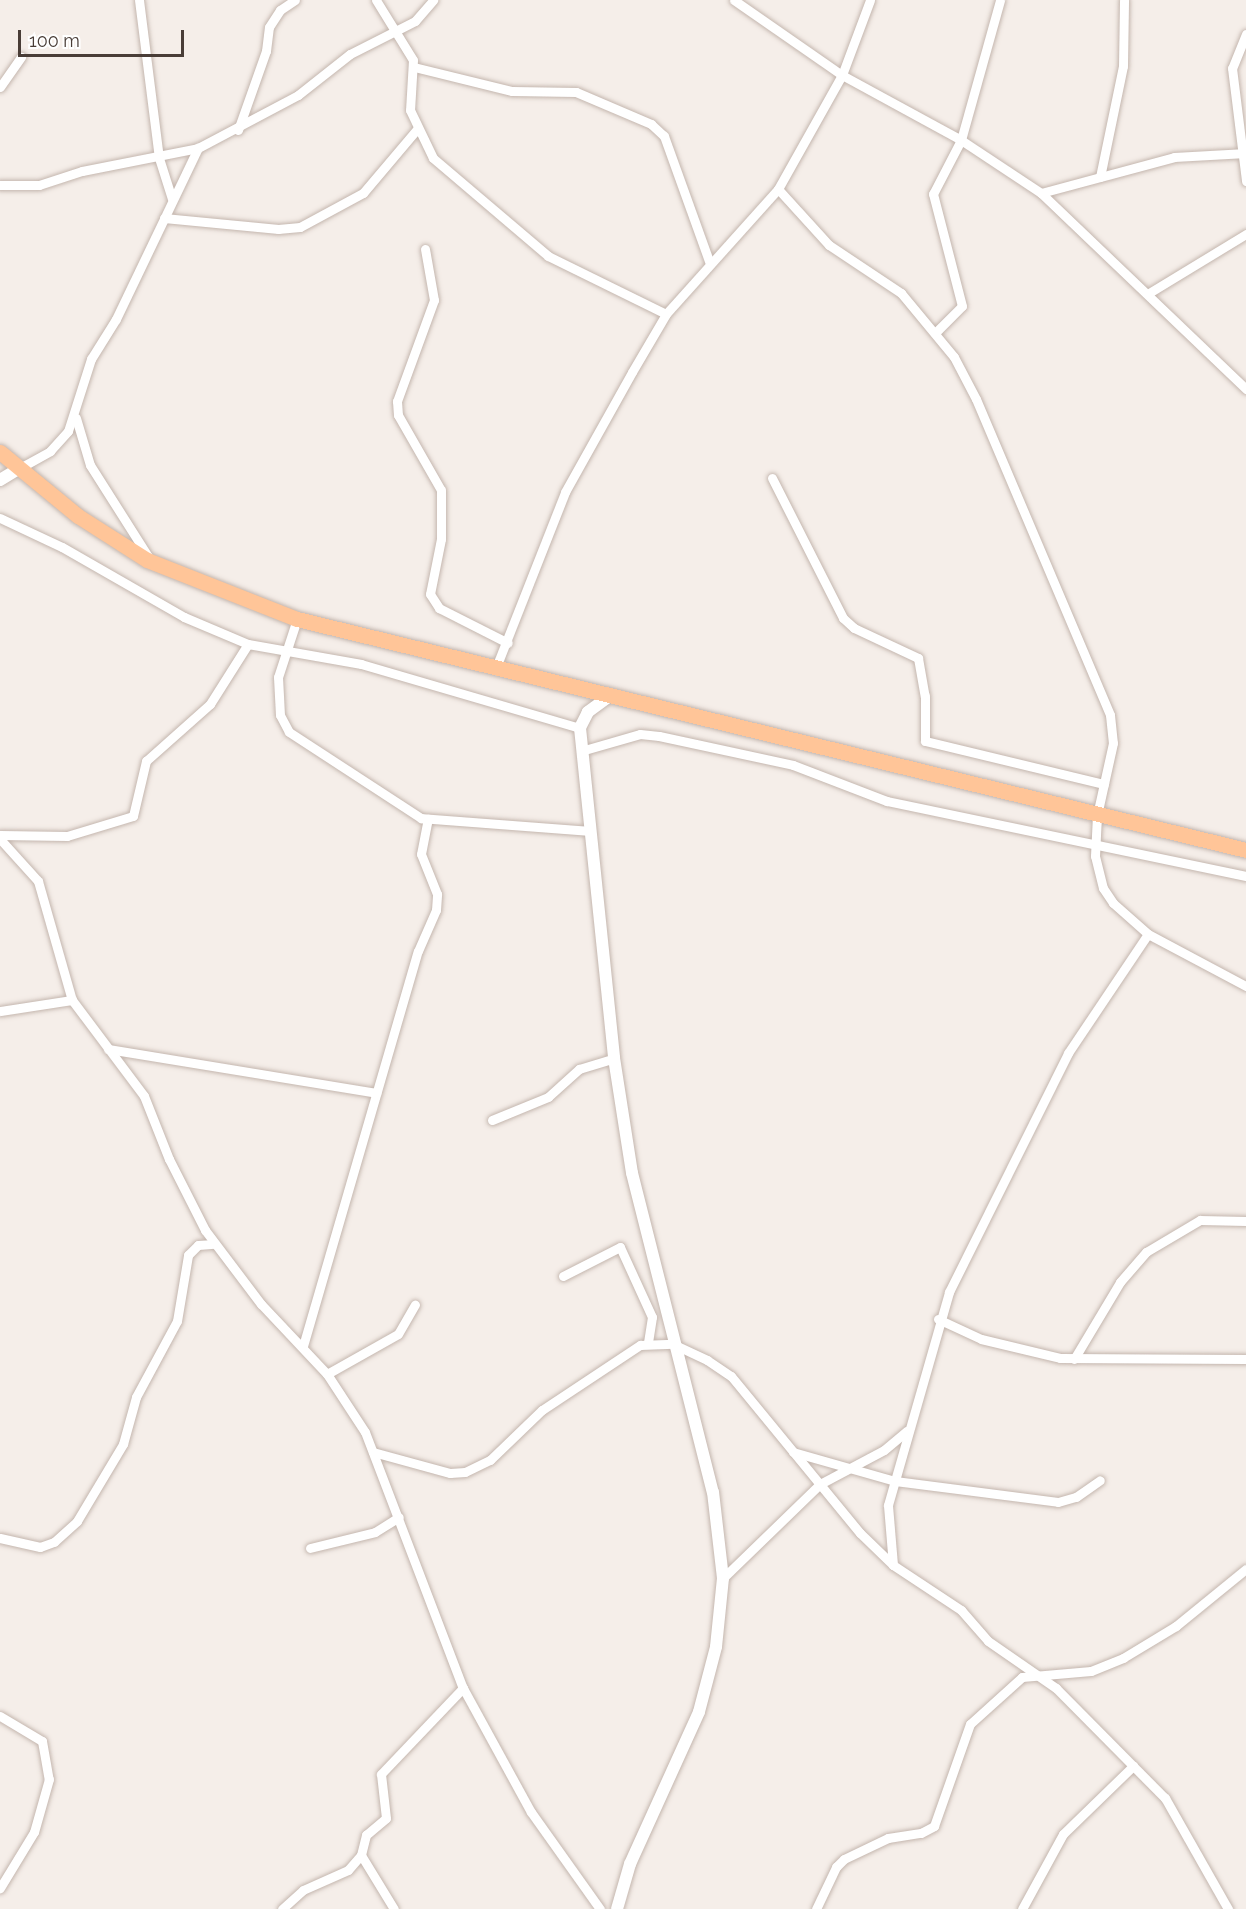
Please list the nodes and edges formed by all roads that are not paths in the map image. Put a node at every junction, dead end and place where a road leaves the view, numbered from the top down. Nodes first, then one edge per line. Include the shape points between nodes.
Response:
1 (139, 0) edge
2 (295, 0) edge
3 (376, 0) edge
4 (433, 0) edge
5 (734, 0) edge
6 (870, 0) edge
7 (1000, 0) edge
8 (1124, 0) edge
9 (399, 32) junction
10 (1246, 34) edge
11 (21, 57) dead end
12 (414, 67) junction
13 (842, 75) junction
14 (0, 87) edge
15 (418, 128) junction
16 (238, 130) junction
17 (961, 140) junction
18 (198, 148) junction
19 (1244, 153) edge
20 (159, 158) junction
21 (1100, 177) junction
22 (1246, 181) edge
23 (0, 185) edge
24 (778, 189) junction
25 (1041, 193) junction
26 (172, 199) junction
27 (164, 218) junction
28 (1246, 234) edge
29 (425, 249) dead end
30 (709, 261) junction
31 (1149, 293) junction
32 (666, 314) junction
33 (935, 333) junction
34 (1246, 389) edge
35 (76, 418) junction
36 (0, 452) edge
37 (18, 468) junction
38 (772, 478) dead end
39 (0, 480) edge
40 (0, 518) edge
41 (152, 562) junction
42 (297, 619) junction
43 (507, 643) junction
44 (248, 644) junction
45 (285, 654) junction
46 (495, 670) junction
47 (607, 698) junction
48 (580, 728) junction
49 (581, 751) junction
50 (1104, 784) junction
51 (1097, 815) junction
52 (428, 819) junction
53 (590, 831) junction
54 (0, 837) edge
55 (1097, 843) junction
56 (1246, 850) edge
57 (1246, 876) edge
58 (1148, 934) junction
59 (1246, 986) edge
60 (72, 1000) junction
61 (0, 1011) edge
62 (108, 1049) junction
63 (614, 1058) junction
64 (376, 1093) junction
65 (492, 1120) dead end
66 (1246, 1221) edge
67 (214, 1244) junction
68 (563, 1276) dead end
69 (415, 1304) dead end
70 (938, 1319) junction
71 (648, 1342) junction
72 (673, 1344) junction
73 (303, 1346) junction
74 (1074, 1359) junction
75 (1246, 1359) edge
76 (327, 1374) junction
77 (908, 1430) junction
78 (791, 1451) junction
79 (373, 1452) junction
80 (844, 1468) junction
81 (1100, 1480) dead end
82 (895, 1481) junction
83 (820, 1484) junction
84 (399, 1517) junction
85 (0, 1538) edge
86 (310, 1548) dead end
87 (893, 1565) junction
88 (1246, 1569) edge
89 (723, 1578) junction
90 (1035, 1674) junction
91 (463, 1688) junction
92 (0, 1716) edge
93 (1133, 1766) junction
94 (361, 1854) junction
95 (0, 1888) edge
96 (282, 1909) edge
97 (394, 1909) edge
98 (600, 1909) edge
99 (617, 1909) edge
100 (816, 1909) edge
101 (1022, 1909) edge
102 (1228, 1909) edge

1 - 20 street
2 - 16 street via 280,10 269,27 266,51
3 - 9 street
4 - 9 street via 416,21
5 - 13 street
6 - 13 street
7 - 17 street
8 - 21 street via 1123,66
9 - 12 street
9 - 16 street via 350,54 298,95
10 - 19 street via 1232,68
11 - 14 street
12 - 15 street via 409,102
12 - 30 street via 512,91 576,92 651,124 664,136
13 - 17 street
13 - 24 street
15 - 27 street via 363,193 300,226 278,229
15 - 32 street via 433,158 548,256
16 - 18 street
17 - 25 street
17 - 33 street via 933,200 962,306
18 - 20 street
18 - 26 street
19 - 21 street via 1174,158
19 - 22 street
20 - 23 street via 82,171 39,185
20 - 26 street
21 - 25 street
24 - 30 street
24 - 33 street via 829,245 901,293
25 - 31 street
26 - 27 street
27 - 35 street via 84,375
28 - 31 street
29 - 43 street via 434,300 397,401 398,415 433,471 442,497 441,539 430,594 439,608
30 - 32 street
31 - 34 street
32 - 43 street via 565,492 521,596
33 - 50 street via 971,389 1086,650 1113,731
35 - 37 street via 60,442
35 - 41 street via 90,465
36 - 37 main road
37 - 39 street
37 - 41 main road via 78,516
38 - 50 street via 843,618 854,628 918,658 925,696 925,741
40 - 44 street via 62,547 184,617
41 - 42 main road
42 - 45 street
42 - 46 main road
43 - 46 street
44 - 45 street
44 - 54 street via 210,704 146,761 133,816 67,836
45 - 48 street via 361,664
45 - 52 street via 279,698 289,732
46 - 47 main road
47 - 48 street via 588,712
47 - 51 main road
48 - 49 street
49 - 53 street
49 - 55 street via 640,734 659,736 793,765 887,801 1070,842
50 - 51 street
51 - 55 street
51 - 56 main road
52 - 53 street
52 - 64 street via 421,854 437,894 436,910 417,951
53 - 63 street
54 - 60 street via 38,881
55 - 57 street
55 - 58 street via 1102,888 1117,908
58 - 59 street
58 - 70 street via 1068,1053
60 - 61 street
60 - 62 street
62 - 64 street
62 - 67 street via 144,1096 169,1159
63 - 65 street via 579,1069 548,1097
63 - 72 street via 632,1173
64 - 73 street
66 - 74 street via 1200,1220 1146,1252 1120,1282
67 - 73 street via 261,1304
67 - 85 street via 198,1245 188,1255 177,1321 136,1397 123,1444 77,1521 54,1542 40,1547
68 - 71 street via 620,1247 652,1317
69 - 76 street via 398,1334
70 - 74 street via 981,1339
70 - 77 street
71 - 72 street
71 - 79 street via 542,1410 477,1468 450,1473
72 - 78 street via 731,1376
72 - 89 street via 712,1492
73 - 76 street
74 - 75 street
76 - 79 street
77 - 80 street via 884,1450
77 - 82 street
78 - 80 street
78 - 83 street
79 - 84 street
80 - 82 street
80 - 83 street
81 - 82 street via 1076,1497 1058,1502
82 - 87 street via 888,1505
83 - 87 street
83 - 89 street
84 - 86 street via 375,1532
84 - 91 street
87 - 90 street via 961,1610 988,1641
88 - 90 street via 1176,1626 1123,1658 1091,1671
89 - 99 street via 716,1647 699,1712 630,1864
90 - 93 street via 1056,1688
90 - 100 street via 1022,1677 970,1725 934,1826 921,1833 888,1838 844,1859 836,1867
91 - 94 street via 381,1774 386,1818 366,1835
91 - 98 street via 531,1812
92 - 95 street via 42,1741 49,1779 34,1832
93 - 101 street via 1063,1834
93 - 102 street via 1180,1820
94 - 96 street via 348,1870 303,1890
94 - 97 street

